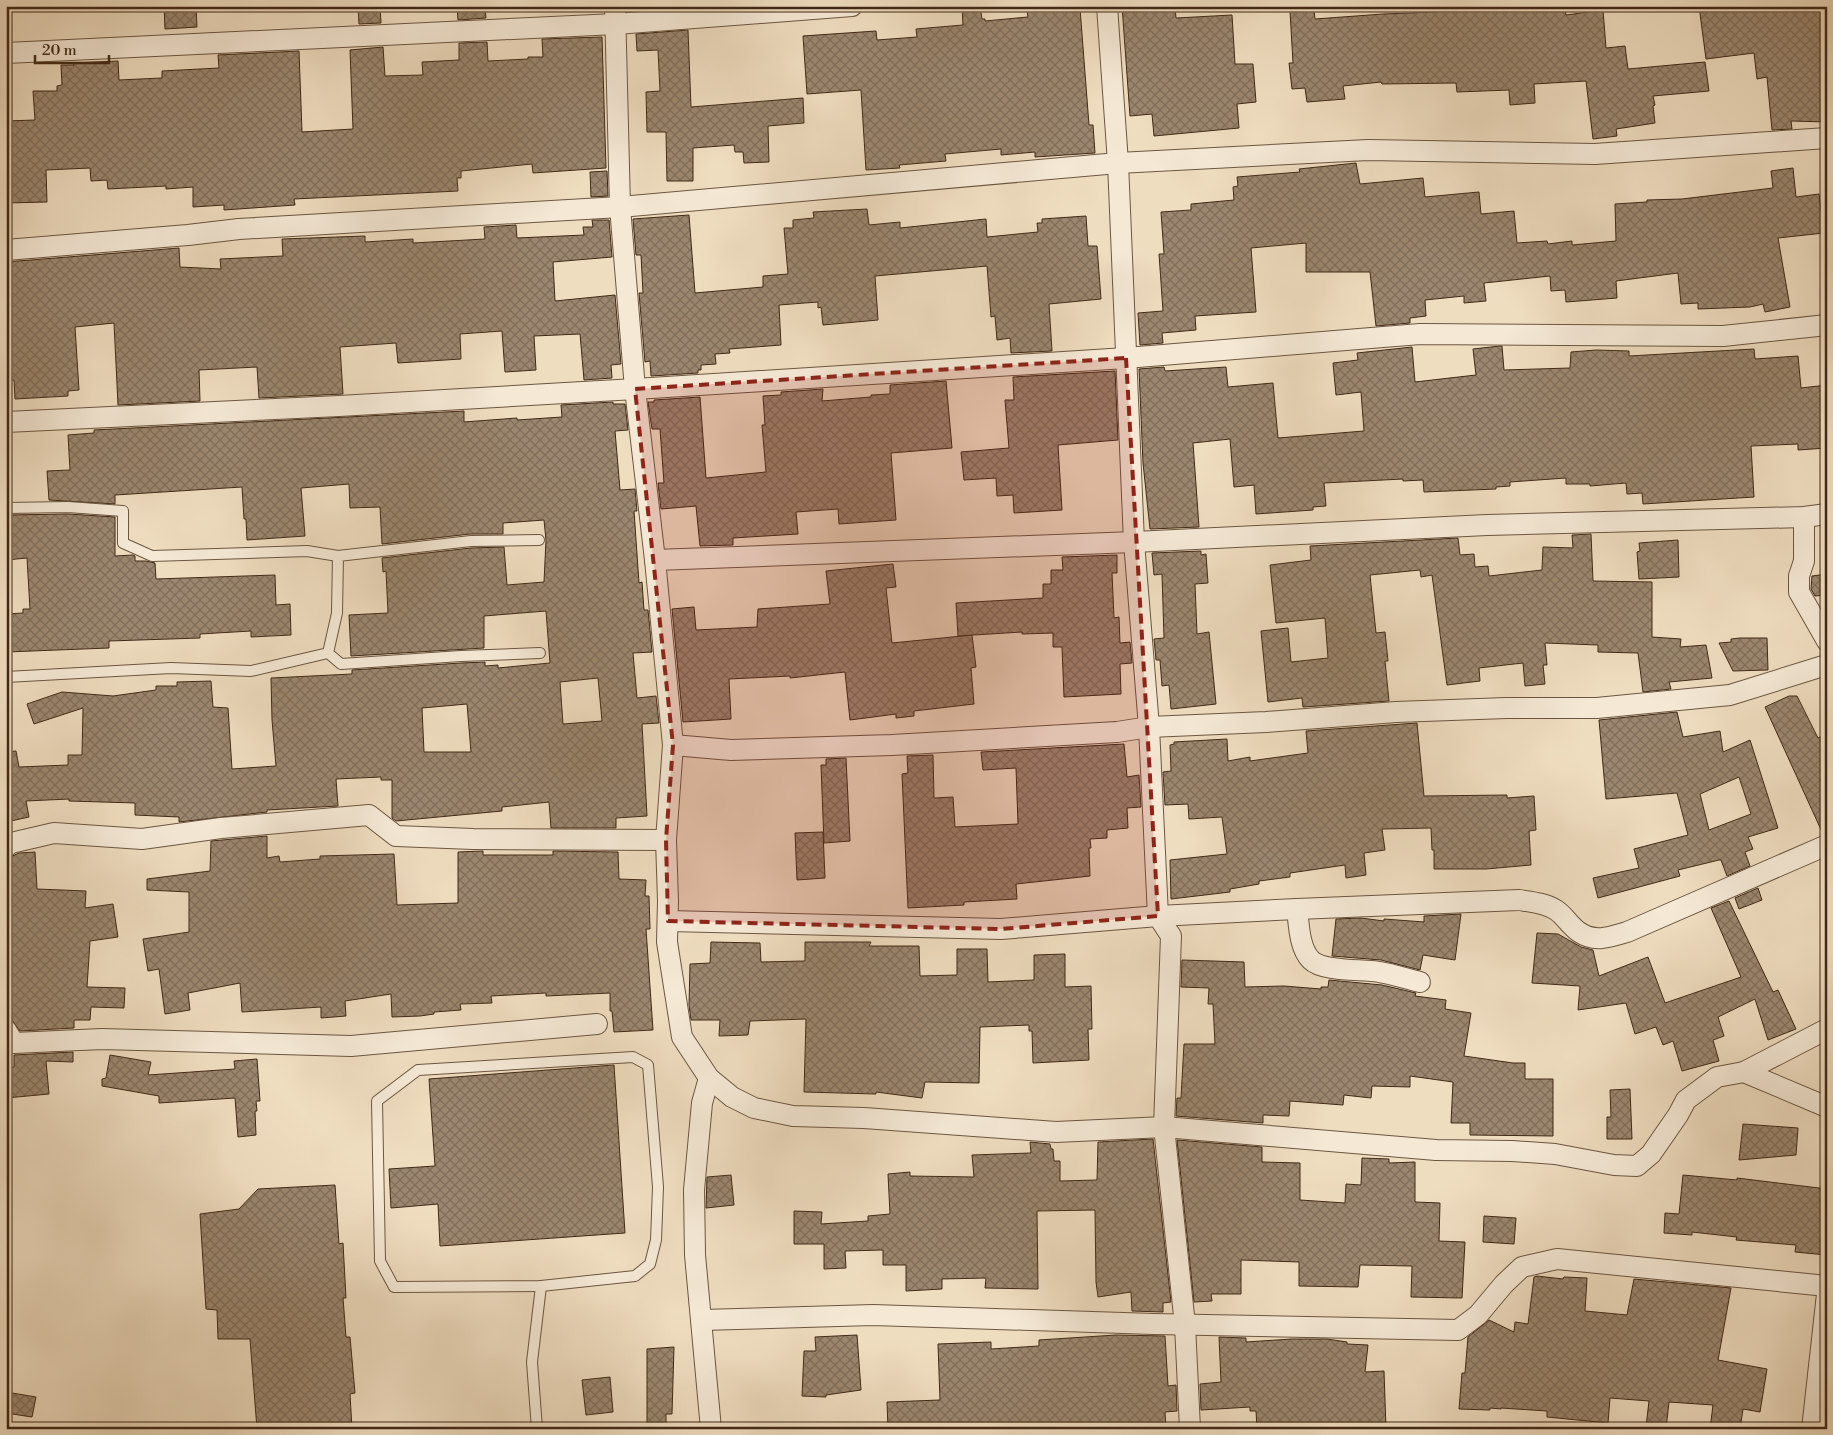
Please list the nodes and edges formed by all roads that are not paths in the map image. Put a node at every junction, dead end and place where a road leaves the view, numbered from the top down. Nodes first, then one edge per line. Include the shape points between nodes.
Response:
1 (852, 6) edge
2 (1106, 6) edge
3 (616, 15) edge
4 (6, 53) edge
5 (1827, 138) edge
6 (1118, 163) junction
7 (620, 207) junction
8 (6, 250) edge
9 (1827, 325) edge
10 (1126, 358) junction
11 (636, 389) junction
12 (6, 422) edge
13 (6, 508) edge
14 (1827, 514) edge
15 (1804, 517) junction
16 (539, 540) dead end
17 (1134, 542) junction
18 (338, 556) junction
19 (655, 560) junction
20 (1827, 642) edge
21 (328, 652) junction
22 (540, 653) dead end
23 (1825, 666) edge
24 (6, 677) edge
25 (1149, 727) junction
26 (673, 745) junction
27 (666, 840) junction
28 (1827, 845) edge
29 (6, 847) edge
30 (1297, 909) junction
31 (1158, 916) junction
32 (668, 921) junction
33 (1420, 982) dead end
34 (597, 1024) dead end
35 (1827, 1029) edge
36 (6, 1030) edge
37 (1744, 1072) junction
38 (709, 1078) junction
39 (1827, 1107) edge
40 (1164, 1128) junction
41 (540, 1286) junction
42 (1827, 1286) edge
43 (1827, 1294) edge
44 (702, 1320) junction
45 (1185, 1325) junction
46 (537, 1429) edge
47 (711, 1429) edge
48 (1190, 1429) edge
49 (1812, 1429) edge

1 - 3 street
2 - 6 street
3 - 4 street
3 - 7 street
5 - 6 street via 1595,154 1368,150
6 - 7 street
6 - 10 street
7 - 8 street via 238,229
7 - 11 street
9 - 10 street via 1723,336 1420,334
10 - 11 street
10 - 17 street
11 - 12 street
11 - 19 street
13 - 18 lane via 68,507 123,511 123,543 152,556 307,551
14 - 15 street
15 - 17 street via 1487,525
15 - 20 street via 1804,561 1799,576 1799,592
16 - 18 lane via 471,542
17 - 19 street
17 - 25 street
18 - 21 lane via 337,613
19 - 26 street
20 - 23 street
21 - 22 lane via 341,664
21 - 24 lane via 251,671 171,668
23 - 25 street via 1730,695 1606,707 1396,712
25 - 26 street via 1117,732 864,746 731,750
25 - 31 street
26 - 27 street
27 - 29 street via 396,836 369,815 221,828 142,839 54,833
27 - 32 street
28 - 30 street via 1603,940 1579,932 1557,910 1519,900
30 - 31 street
30 - 33 street via 1301,940 1315,963 1380,972
31 - 32 street via 1001,928
31 - 40 street via 1171,936
32 - 38 street via 668,949 682,1037
34 - 36 street via 351,1046 102,1039 14,1043
35 - 37 street
37 - 39 street
37 - 40 street via 1717,1077 1686,1100 1651,1154 1636,1166 1555,1154 1426,1149
38 - 40 street via 732,1097 754,1108 793,1116 1056,1132
38 - 44 street via 702,1103 694,1190
40 - 45 street
41 - 41 lane via 394,1287 380,1261 377,1101 418,1070 633,1057 648,1065 658,1187 656,1240 650,1264 635,1276
41 - 46 lane via 532,1362
42 - 45 street via 1557,1258 1522,1267 1478,1315 1458,1330
43 - 49 street
44 - 45 street via 873,1315
44 - 47 street
45 - 48 street

